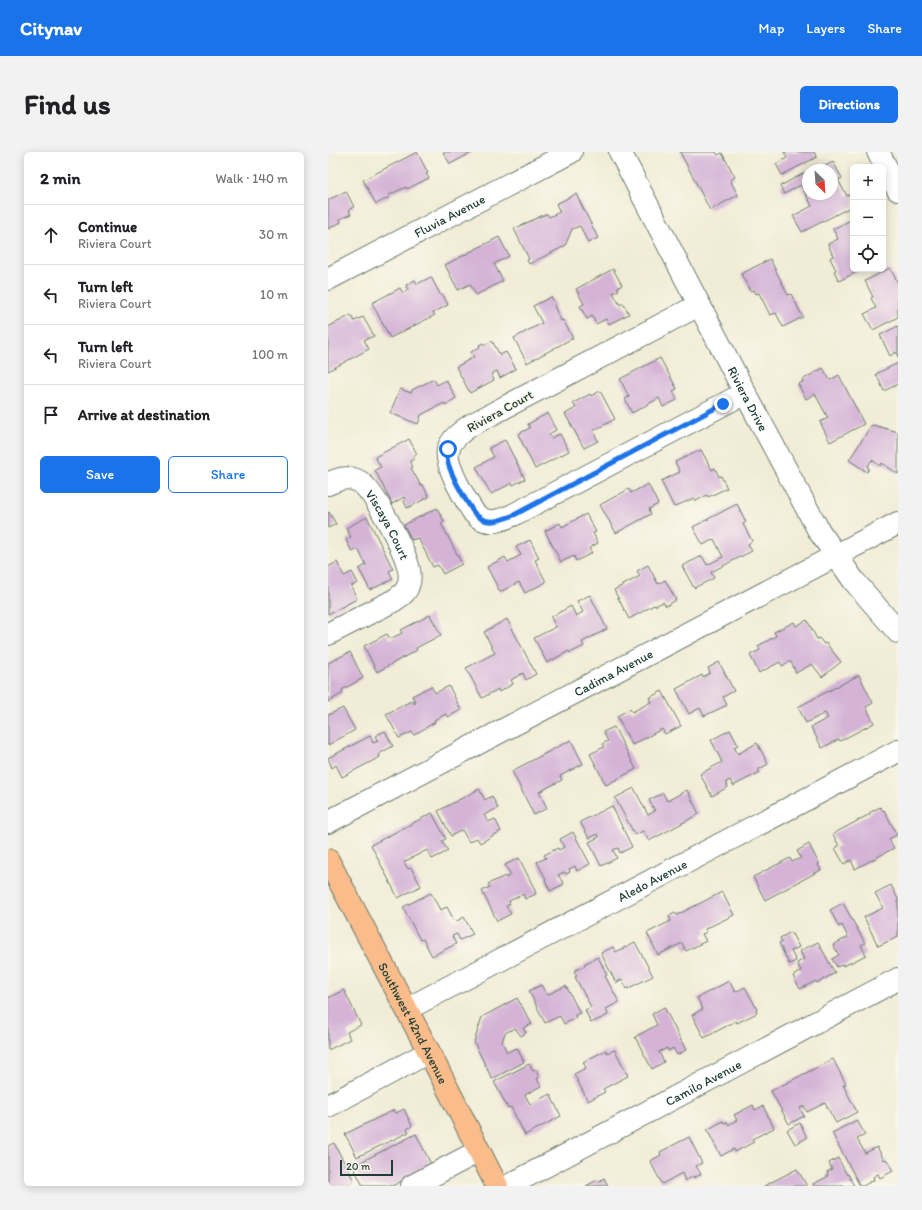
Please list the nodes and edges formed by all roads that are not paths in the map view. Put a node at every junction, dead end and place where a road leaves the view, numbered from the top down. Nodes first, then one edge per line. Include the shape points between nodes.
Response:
1 (571, 152) edge
2 (620, 152) edge
3 (878, 152) edge
4 (898, 190) edge
5 (328, 279) edge
6 (699, 305) junction
7 (745, 393) junction
8 (328, 484) edge
9 (898, 523) edge
10 (836, 555) junction
11 (898, 632) edge
12 (328, 634) edge
13 (898, 751) edge
14 (328, 822) edge
15 (330, 870) edge
16 (898, 979) edge
17 (407, 1009) junction
18 (429, 1052) junction
19 (328, 1106) edge
20 (480, 1151) junction
21 (412, 1186) edge
22 (497, 1186) edge
23 (508, 1186) edge

1 - 5 street, Fluvia Avenue
2 - 6 street, Riviera Drive
3 - 4 street
6 - 7 street, Riviera Drive
6 - 7 street, Riviera Court via 471,425 453,440 448,449 447,456 454,477 478,518 498,521 514,515
7 - 10 street, Riviera Drive via 819,531
8 - 12 street, Viscaya Court via 341,478 353,479 368,489 386,518 409,570 408,587 402,594
9 - 10 street, Cadima Avenue
10 - 11 street, Riviera Drive via 854,581
10 - 14 street, Cadima Avenue
13 - 17 street, Aledo Avenue
15 - 17 main road, Southwest 42nd Avenue
16 - 23 street, Camilo Avenue
17 - 18 main road, Southwest 42nd Avenue
18 - 19 street
18 - 20 main road, Southwest 42nd Avenue
20 - 21 street
20 - 22 main road, Southwest 42nd Avenue

